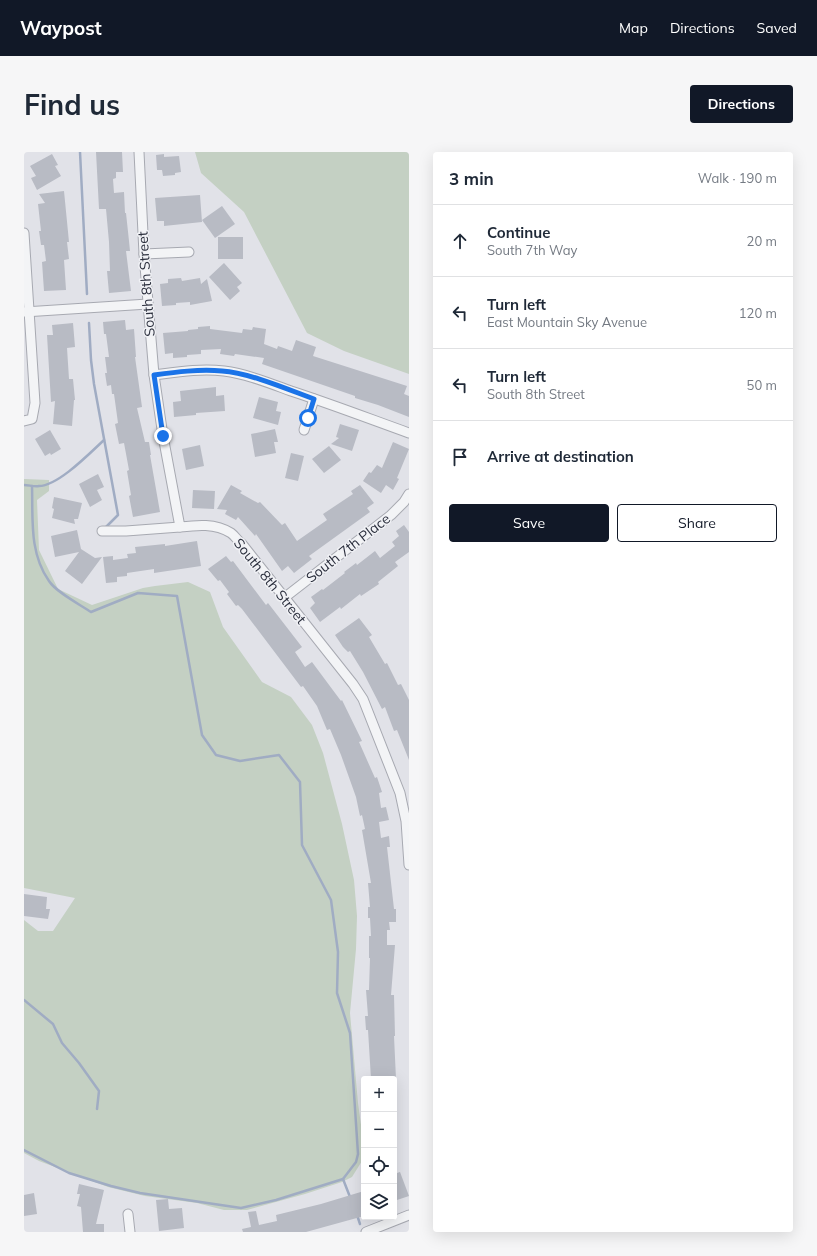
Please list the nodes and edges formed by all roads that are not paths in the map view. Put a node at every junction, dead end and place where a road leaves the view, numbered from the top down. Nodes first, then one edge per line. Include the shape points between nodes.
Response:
1 (139, 152) edge
2 (24, 233) edge
3 (189, 252) dead end
4 (144, 254) junction
5 (148, 304) junction
6 (26, 312) edge
7 (154, 375) junction
8 (314, 399) junction
9 (28, 420) edge
10 (304, 430) dead end
11 (409, 433) edge
12 (409, 494) edge
13 (180, 527) junction
14 (102, 531) dead end
15 (284, 598) junction
16 (409, 865) edge
17 (128, 1214) dead end
18 (409, 1214) edge
19 (130, 1232) edge
20 (366, 1232) edge

1 - 4 street, South 8th Street
2 - 6 street
3 - 4 street
4 - 5 street, South 8th Street
5 - 6 street
5 - 7 street, South 8th Street
6 - 9 street via 35,403
7 - 8 street via 223,371 261,380
7 - 13 street, South 8th Street
8 - 10 street
8 - 11 street
12 - 15 street, South 7th Place via 390,515
13 - 14 street
13 - 15 street, South 8th Street via 216,527 231,533
15 - 16 street, South 8th Street via 353,684 362,699 400,793 406,821
17 - 19 street
18 - 20 street

